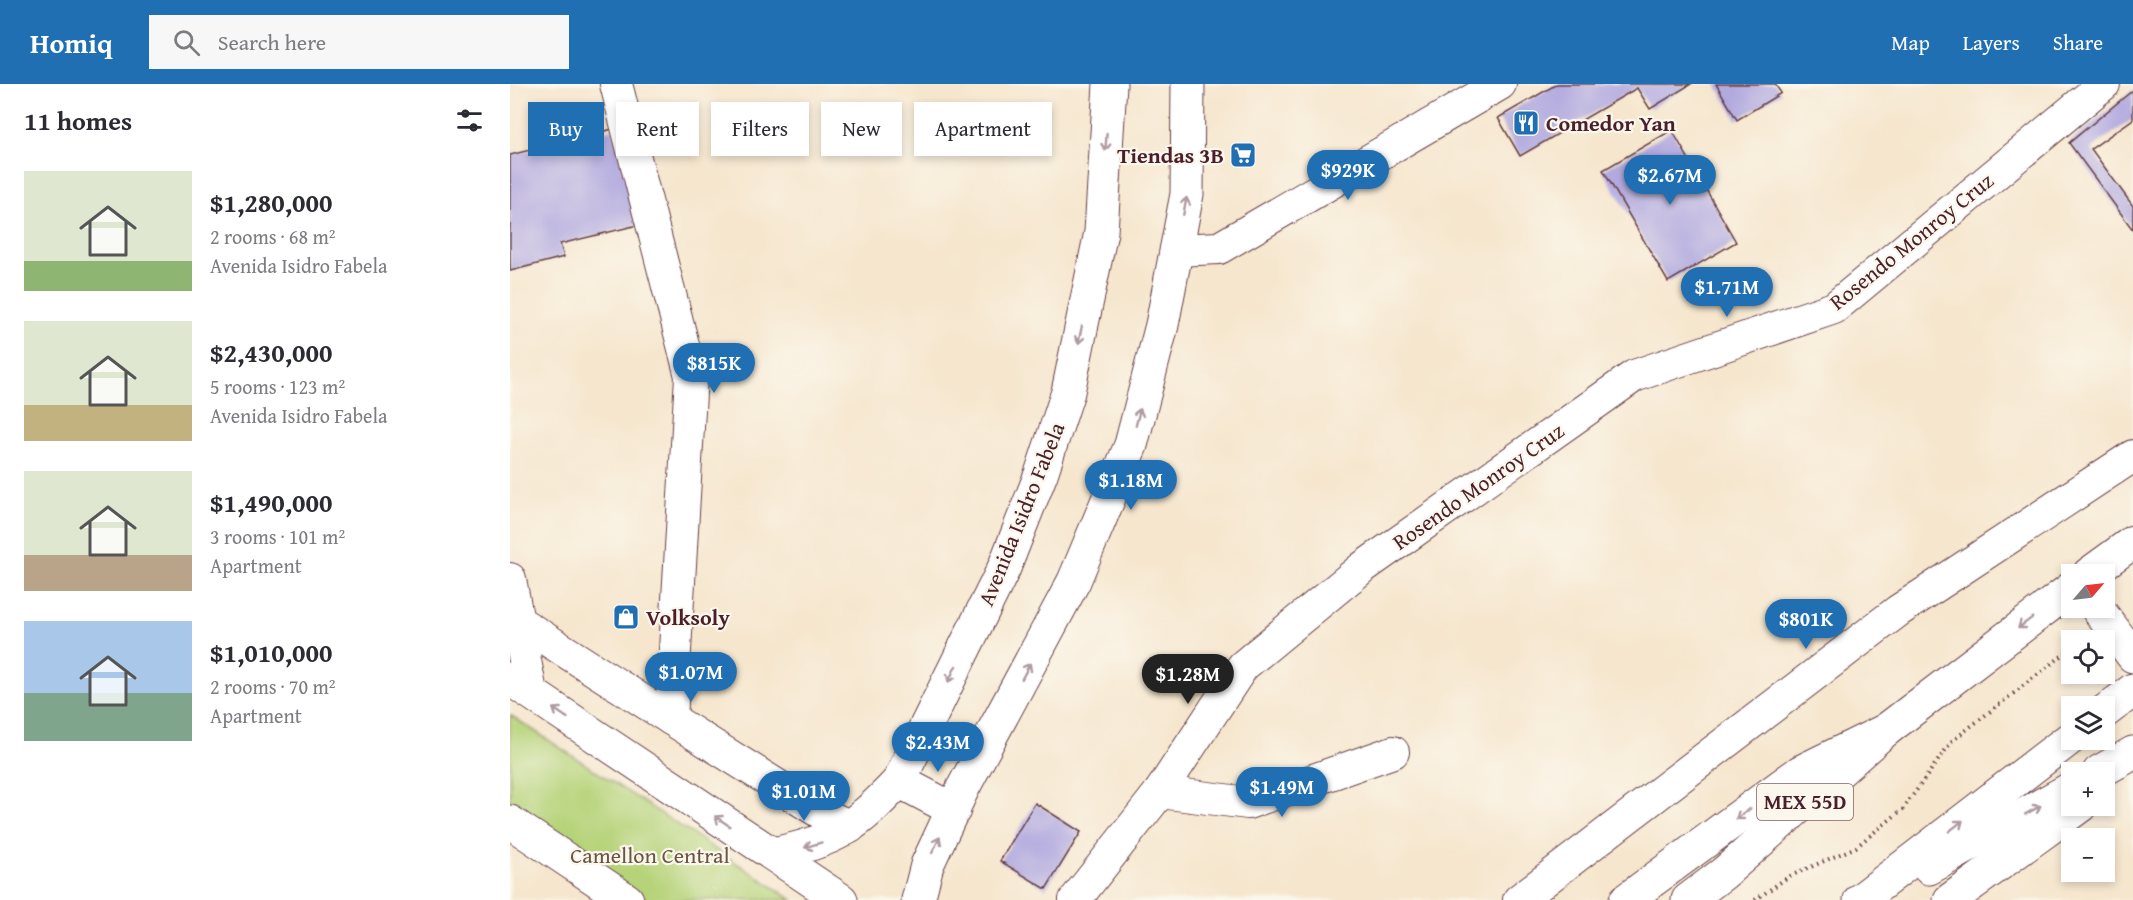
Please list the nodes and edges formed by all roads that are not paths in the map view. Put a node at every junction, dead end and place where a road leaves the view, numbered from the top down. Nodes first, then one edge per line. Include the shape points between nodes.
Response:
1 (616, 84) edge
2 (1110, 84) edge
3 (1188, 84) edge
4 (1500, 84) edge
5 (2104, 84) edge
6 (1176, 250) junction
7 (2133, 456) edge
8 (2133, 542) edge
9 (2103, 564) edge
10 (510, 579) edge
11 (2061, 596) edge
12 (2104, 618) edge
13 (515, 619) edge
14 (2133, 657) edge
15 (521, 686) edge
16 (2133, 690) edge
17 (2115, 704) edge
18 (671, 719) junction
19 (1886, 730) junction
20 (2061, 745) edge
21 (1393, 752) dead end
22 (2133, 753) edge
23 (2115, 763) edge
24 (2133, 767) edge
25 (2115, 780) edge
26 (899, 782) junction
27 (1160, 792) junction
28 (2061, 794) edge
29 (954, 810) junction
30 (2066, 816) edge
31 (510, 822) edge
32 (850, 826) junction
33 (773, 854) junction
34 (627, 900) edge
35 (841, 900) edge
36 (918, 900) edge
37 (1075, 900) edge
38 (1519, 900) edge
39 (1626, 900) edge
40 (1689, 900) edge
41 (1860, 900) edge
42 (1873, 900) edge
43 (1950, 900) edge

1 - 18 street via 691,376
2 -> 26 main road, Avenida Isidro Fabela via 1101,232 1068,392 1004,568
6 -> 3 main road via 1187,194
4 - 6 street via 1219,248
5 - 27 street, Rosendo Monroy Cruz via 1834,308 1634,376 1362,568 1243,666
29 -> 6 main road via 1074,581 1131,445 1162,325
7 - 38 street via 1898,611
8 - 9 main road
10 - 13 street
11 -> 19 main road
12 - 14 main road
13 - 15 street
13 - 18 street
33 -> 15 main road
16 - 17 main road
18 - 32 street via 818,811
19 -> 39 main road via 1800,772
19 - 40 main road, MEX 55D
41 -> 20 main road
21 - 27 street via 1248,803
22 - 23 main road
24 - 25 main road
26 - 29 main road
26 - 32 main road, Avenida Isidro Fabela
27 - 37 street, Rosendo Monroy Cruz
42 -> 28 main road
36 -> 29 main road via 927,865
30 - 43 main road
31 - 34 main road
32 -> 33 main road, Avenida Isidro Fabela via 813,846
33 - 35 main road

